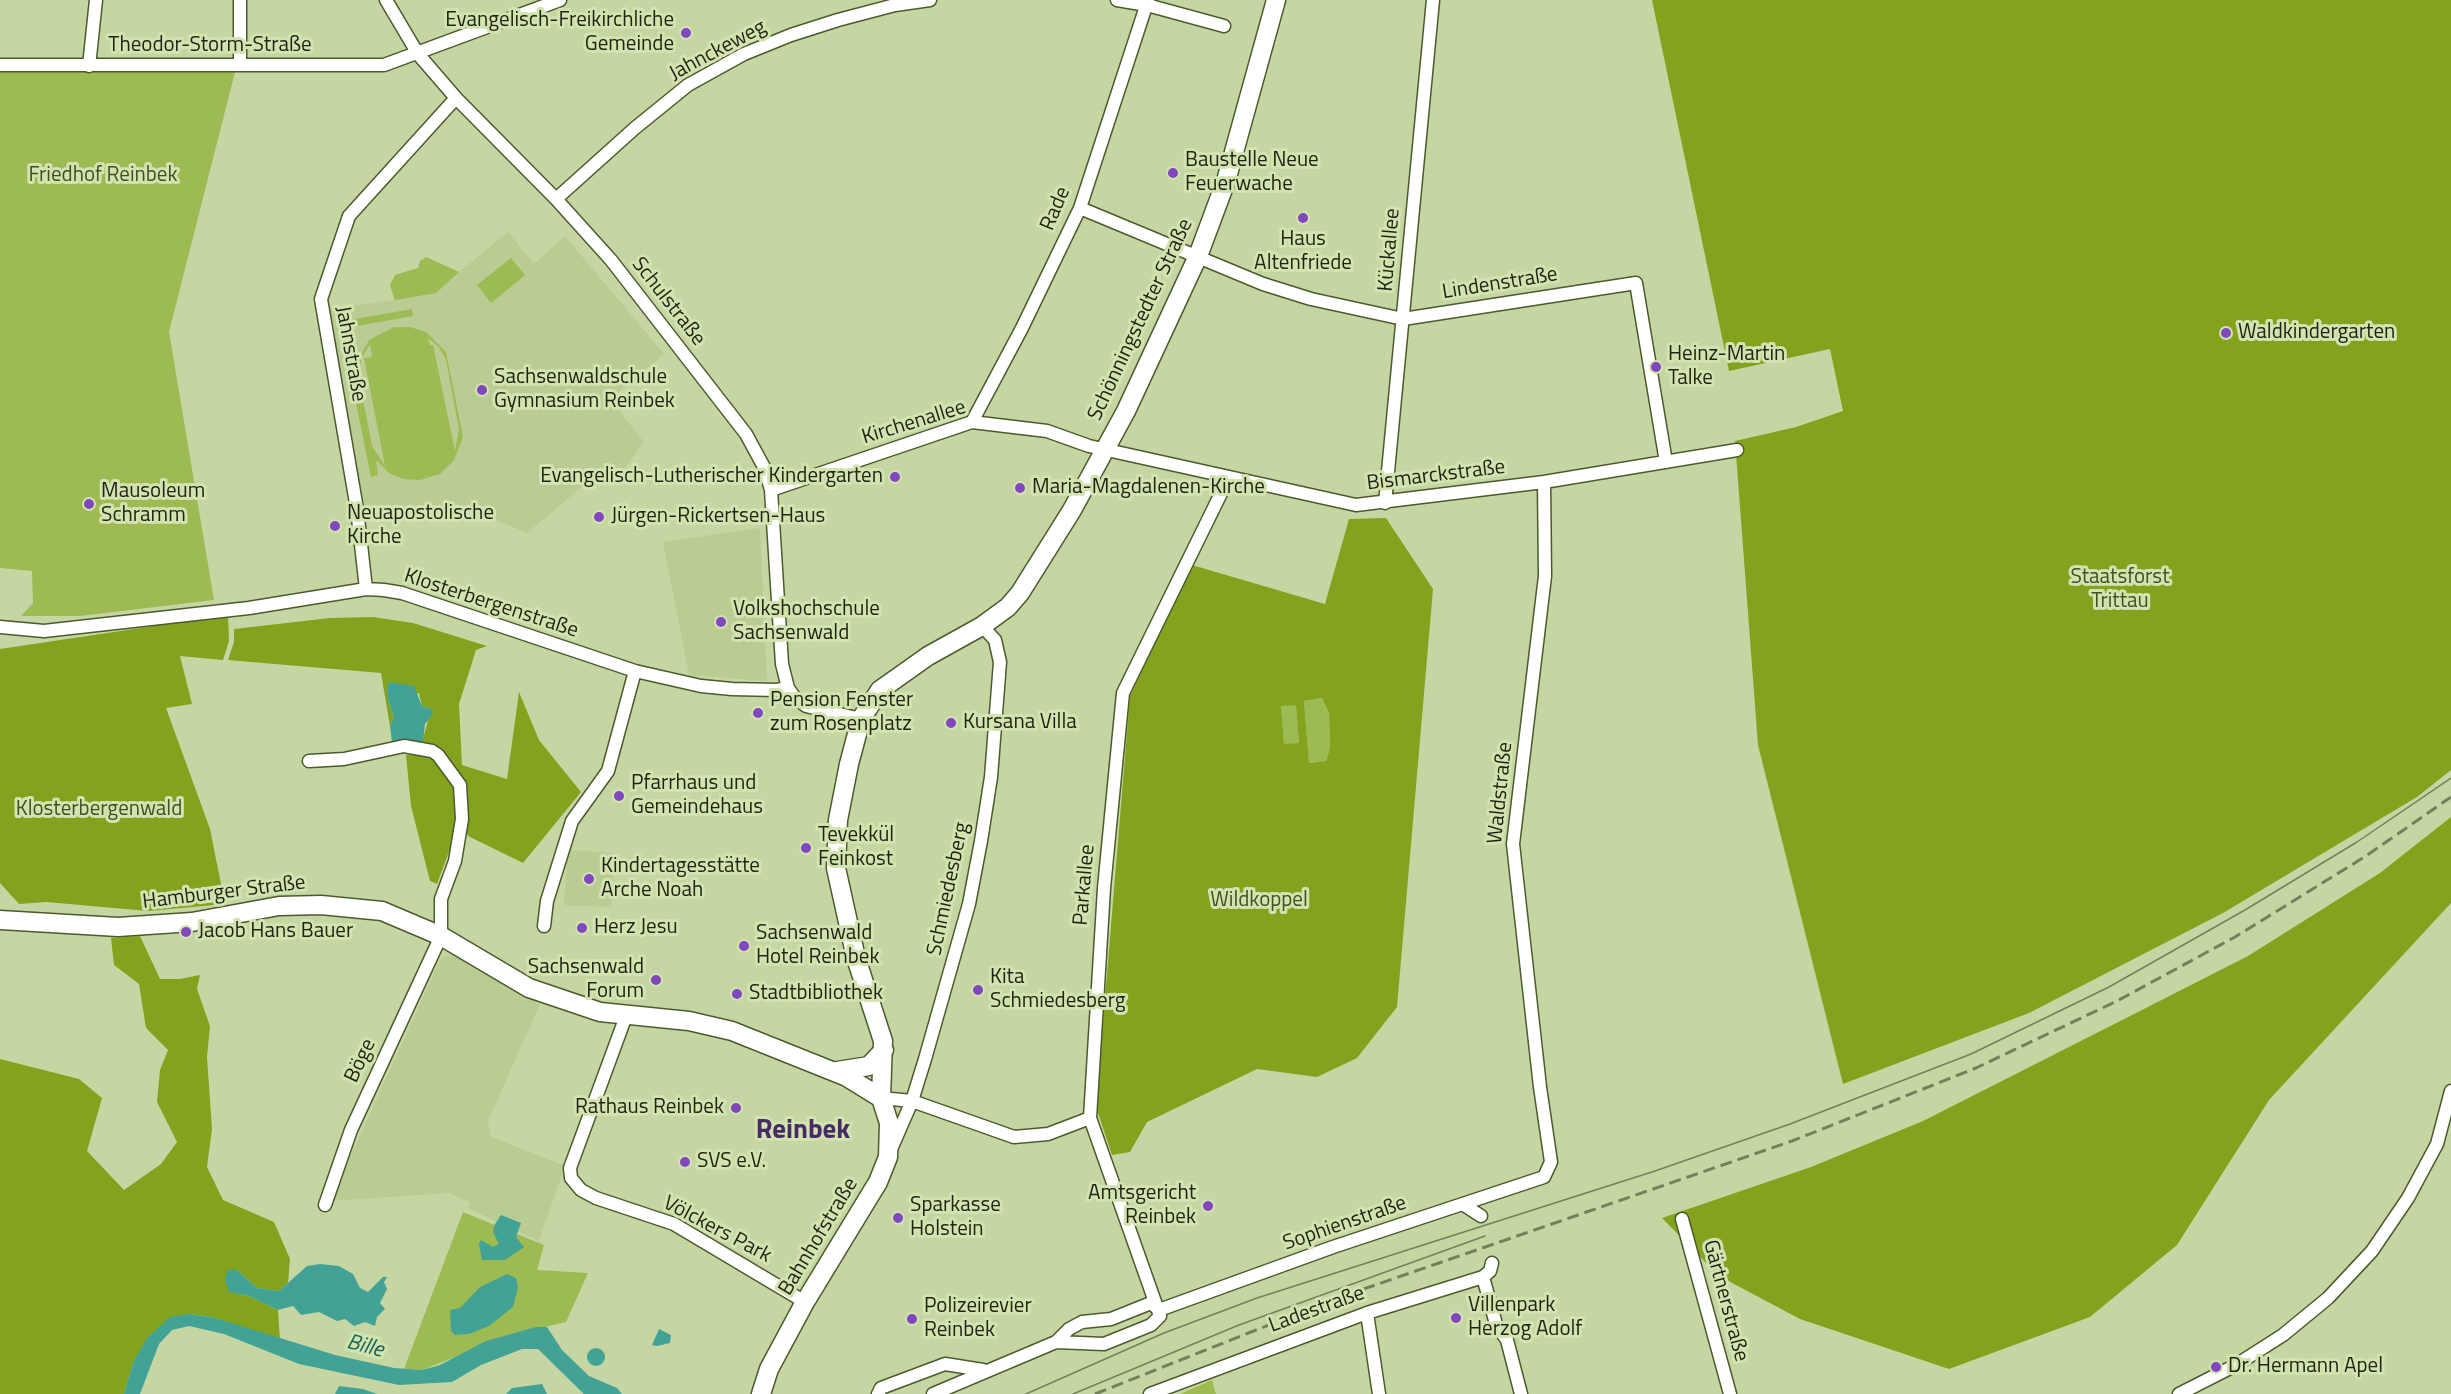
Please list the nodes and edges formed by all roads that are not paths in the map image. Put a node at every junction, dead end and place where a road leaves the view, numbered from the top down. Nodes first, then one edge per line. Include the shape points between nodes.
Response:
1 (96, 0) edge
2 (240, 0) edge
3 (386, 0) edge
4 (560, 0) edge
5 (930, 0) edge
6 (1117, 0) edge
7 (1276, 0) edge
8 (1433, 0) edge
9 (1147, 2) edge
10 (1224, 26) dead end
11 (418, 54) junction
12 (0, 65) edge
13 (240, 65) junction
14 (89, 66) junction
15 (456, 98) junction
16 (556, 199) junction
17 (1080, 208) junction
18 (1198, 256) junction
19 (1403, 319) junction
20 (972, 422) junction
21 (1106, 449) junction
22 (1737, 450) dead end
23 (1666, 462) junction
24 (1229, 477) junction
25 (1544, 482) junction
26 (771, 490) junction
27 (1385, 503) junction
28 (366, 589) junction
29 (982, 626) junction
30 (0, 627) edge
31 (635, 671) junction
32 (788, 688) junction
33 (861, 719) junction
34 (309, 762) dead end
35 (835, 854) joint
36 (0, 920) edge
37 (544, 926) dead end
38 (441, 936) junction
39 (626, 1016) junction
40 (884, 1050) junction
41 (840, 1074) junction
42 (882, 1075) junction
43 (2451, 1091) edge
44 (881, 1098) junction
45 (912, 1101) junction
46 (1090, 1118) junction
47 (888, 1157) junction
48 (1544, 1177) joint
49 (325, 1205) dead end
50 (1464, 1205) junction
51 (1481, 1216) dead end
52 (1682, 1219) dead end
53 (1492, 1263) dead end
54 (1483, 1277) junction
55 (805, 1302) junction
56 (1159, 1310) junction
57 (1366, 1313) junction
58 (1056, 1342) junction
59 (990, 1369) junction
60 (761, 1394) edge
61 (878, 1394) edge
62 (933, 1394) edge
63 (1150, 1394) edge
64 (1379, 1394) edge
65 (1521, 1394) edge
66 (1730, 1394) edge
67 (2179, 1394) edge

1 - 14 street
2 - 13 street
3 - 11 street, Schulstraße
4 - 11 street, Theodor-Storm-Straße
5 - 16 street, Jahnckeweg via 838,20 744,54 688,85
6 - 9 street
7 - 18 main road, Schönningstedter Straße via 1229,173
8 - 19 street, Kückallee
9 - 10 street
9 - 17 street, Rade
11 - 13 street, Theodor-Storm-Straße via 377,65
11 - 15 street, Schulstraße
12 - 14 street, Theodor-Storm-Straße
13 - 14 street, Theodor-Storm-Straße
15 - 16 street, Schulstraße
15 - 28 street, Jahnstraße via 349,216 321,299 357,509
16 - 26 street, Schulstraße via 629,282 734,417 765,469
17 - 18 street, Lindenstraße
17 - 20 street, Rade
18 - 19 street, Lindenstraße via 1263,284 1311,299
18 - 21 main road, Schönningstedter Straße
19 - 23 street, Lindenstraße via 1636,283
19 - 27 street, Kückallee
20 - 21 street, Kirchenallee via 1047,431
20 - 26 street, Kirchenallee
21 - 24 street, Bismarckstraße
21 - 29 main road, Schönningstedter Straße via 1020,593
22 - 23 street, Bismarckstraße
23 - 25 street, Bismarckstraße
24 - 27 street, Bismarckstraße via 1356,505
24 - 46 street, Parkallee via 1123,693 1104,888
25 - 27 street, Bismarckstraße
25 - 48 street, Waldstraße via 1545,576 1513,844 1551,1162
26 - 32 street, Schulstraße via 782,664
28 - 30 street, Klosterbergenstraße via 249,608 44,631
28 - 31 street, Klosterbergenstraße via 402,593
29 - 33 main road, Schönningstedter Straße via 928,656 880,690
29 - 45 street, Schmiedesberg via 995,640 1000,662 991,777 969,904
31 - 32 street, Klosterbergenstraße via 711,687
31 - 37 street via 608,771 572,821 554,876
32 - 33 street via 806,706
33 - 35 main road, Schönningstedter Straße via 847,770
34 - 38 street via 413,746 438,755 453,774 460,784 462,819 455,861 441,899
35 - 40 main road, Bahnhofstraße via 856,958
36 - 38 main road, Hamburger Straße via 118,927 192,922 279,906 321,905 382,911
38 - 39 main road, Hamburger Straße via 529,988 600,1012
38 - 49 street, Böge via 351,1130
39 - 41 main road, Hamburger Straße via 689,1021 732,1030
39 - 55 street, Völckers Park via 570,1168 571,1178 581,1190 596,1198 674,1224
40 - 41 main road via 865,1068
40 - 42 main road, Bahnhofstraße
41 - 42 main road via 872,1081
41 - 44 main road, Hamburger Straße
42 - 44 main road, Bahnhofstraße
43 - 67 street via 2437,1144 2408,1198 2372,1251 2328,1298 2283,1335
44 - 45 street
44 - 47 main road, Bahnhofstraße via 889,1123
45 - 46 street via 1014,1137 1048,1134
45 - 47 street, Schmiedesberg
46 - 56 street, Parkallee
47 - 55 main road, Bahnhofstraße via 858,1218
48 - 50 street, Sophienstraße
50 - 51 street
50 - 56 street, Sophienstraße
52 - 66 street, Gärtnerstraße
53 - 54 street
54 - 57 street, Ladestraße
54 - 65 street via 1496,1324 1507,1340
55 - 60 main road, Bahnhofstraße via 769,1369
56 - 58 street, Sophienstraße via 1151,1303 1111,1318 1082,1322
56 - 58 street, Sophienstraße via 1160,1316 1151,1325 1104,1344
57 - 63 street, Ladestraße
57 - 64 street
58 - 59 street, Sophienstraße
59 - 61 street, Sophienstraße via 945,1364 881,1388
59 - 62 street, Sophienstraße

